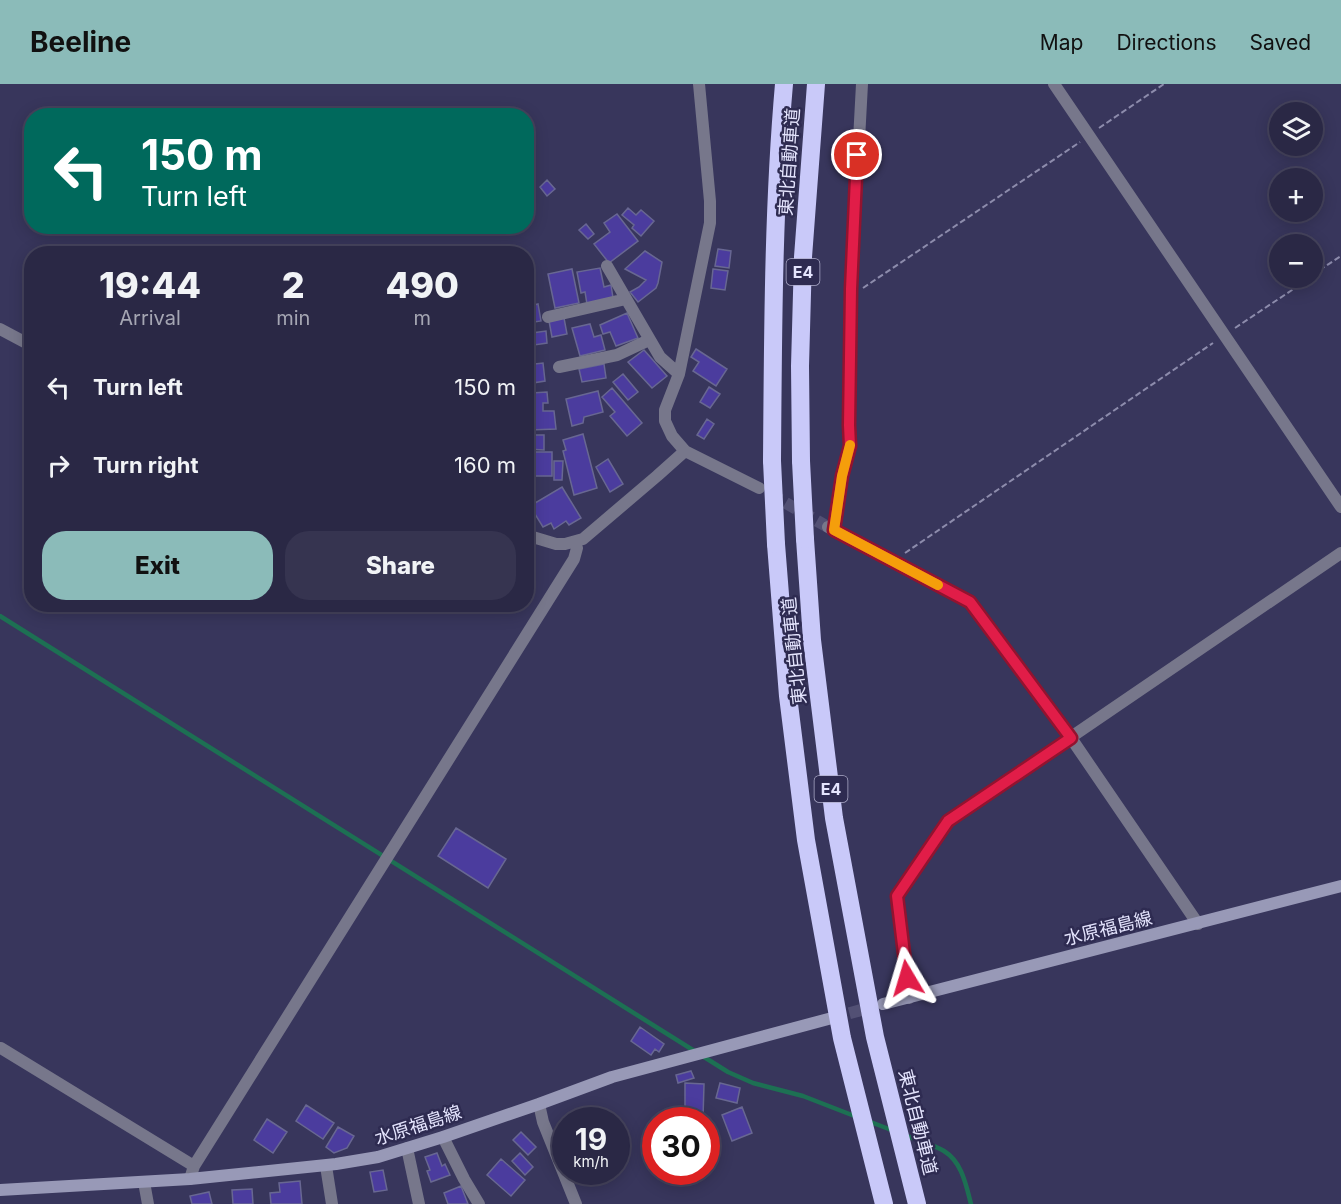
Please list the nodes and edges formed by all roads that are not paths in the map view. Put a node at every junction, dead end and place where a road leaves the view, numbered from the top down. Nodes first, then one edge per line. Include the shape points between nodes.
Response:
1 (699, 84) edge
2 (784, 84) edge
3 (816, 84) edge
4 (862, 84) edge
5 (1054, 84) edge
6 (607, 266) dead end
7 (626, 299) junction
8 (548, 316) dead end
9 (0, 329) edge
10 (649, 340) junction
11 (24, 342) edge
12 (559, 367) dead end
13 (679, 374) junction
14 (685, 451) junction
15 (759, 488) tunnel mouth
16 (1341, 507) edge
17 (534, 537) edge
18 (574, 543) junction
19 (1341, 553) edge
20 (1071, 738) junction
21 (1341, 886) edge
22 (1198, 924) junction
23 (909, 998) junction
24 (883, 1004) tunnel mouth
25 (832, 1018) tunnel mouth
26 (1, 1048) edge
27 (539, 1104) junction
28 (443, 1137) junction
29 (407, 1148) junction
30 (194, 1166) junction
31 (326, 1166) junction
32 (190, 1179) junction
33 (144, 1182) junction
34 (0, 1190) edge
35 (148, 1204) edge
36 (332, 1204) edge
37 (419, 1204) edge
38 (478, 1204) edge
39 (576, 1204) edge
40 (884, 1204) edge
41 (917, 1204) edge

1 - 13 street via 710,223
2 - 40 highway, 東北自動車道 / E4, bridge via 774,255 772,461 788,696 806,840 842,1038
3 - 41 highway, 東北自動車道 / E4, bridge via 803,257 800,366 801,461 812,640 834,818 875,1037
4 - 20 street via 851,289 850,446 831,528 970,602
5 - 16 street
6 - 7 street
7 - 8 street
7 - 10 street
9 - 11 street
10 - 12 street via 617,355
10 - 13 street
13 - 14 street via 664,421
14 - 15 street
14 - 18 street via 592,532
17 - 18 street via 556,544
18 - 30 street via 574,559
19 - 20 street
20 - 22 street
20 - 23 street via 948,821 897,896
21 - 22 main road, 水原福島線
22 - 23 main road, 水原福島線
23 - 24 main road, 水原福島線
25 - 27 main road, 水原福島線 via 612,1077
26 - 30 street
27 - 28 main road, 水原福島線
27 - 39 street
28 - 29 main road, 水原福島線
28 - 38 street
29 - 31 main road, 水原福島線
29 - 37 street
30 - 32 street
31 - 32 main road, 水原福島線
31 - 36 street
32 - 33 main road, 水原福島線
33 - 34 main road, 水原福島線
33 - 35 street

